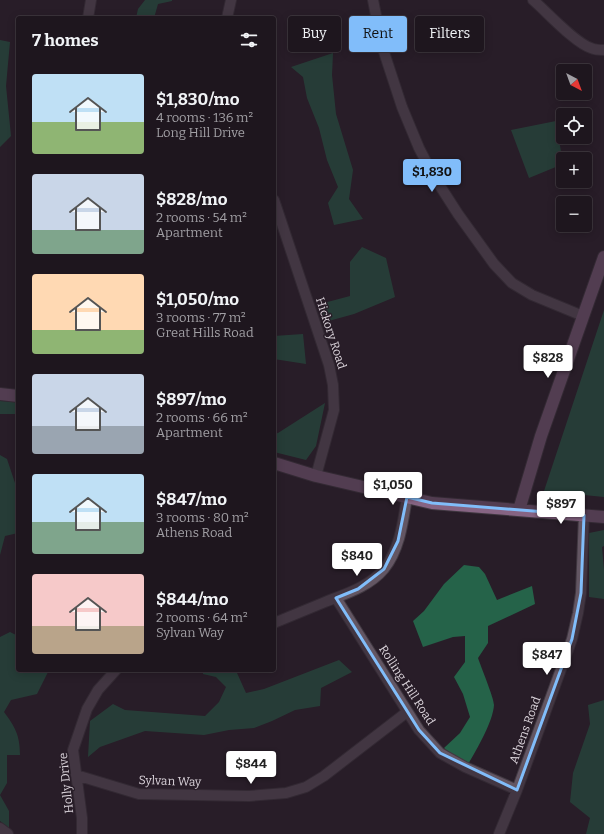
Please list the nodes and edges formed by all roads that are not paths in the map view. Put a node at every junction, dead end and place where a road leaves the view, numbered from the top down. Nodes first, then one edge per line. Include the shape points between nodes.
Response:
1 (91, 0) edge
2 (231, 0) edge
3 (373, 0) edge
4 (533, 0) edge
5 (88, 16) edge
6 (227, 16) edge
7 (604, 50) edge
8 (276, 206) edge
9 (604, 256) edge
10 (583, 316) junction
11 (0, 394) edge
12 (16, 396) edge
13 (276, 464) edge
14 (316, 476) junction
15 (407, 497) junction
16 (519, 510) junction
17 (584, 515) junction
18 (604, 517) edge
19 (336, 598) junction
20 (276, 622) edge
21 (114, 672) edge
22 (407, 712) junction
23 (76, 775) junction
24 (517, 790) junction
25 (0, 828) edge
26 (8, 834) edge
27 (82, 834) edge
28 (499, 834) edge

1 - 5 street
2 - 6 street
3 - 10 street via 382,46 402,107 433,175 458,214 494,264 512,283 532,295
4 - 7 street via 584,44
8 - 14 street, Hickory Road via 329,365 333,385 334,410
9 - 10 street
10 - 16 street via 541,436
11 - 12 street
13 - 14 street
14 - 15 street
15 - 16 street via 432,503
15 - 19 street via 402,528 384,569 358,589
16 - 17 street
17 - 18 street
17 - 24 street, Athens Road via 581,593 572,639
19 - 20 street
19 - 22 street, Rolling Hill Road
21 - 23 street, Holly Drive via 98,690 87,709 73,750
22 - 23 street, Sylvan Way via 324,776 306,788 286,794 139,794
22 - 24 street, Rolling Hill Road via 440,753
23 - 27 street, Holly Drive
24 - 28 street, Athens Road
25 - 26 street

